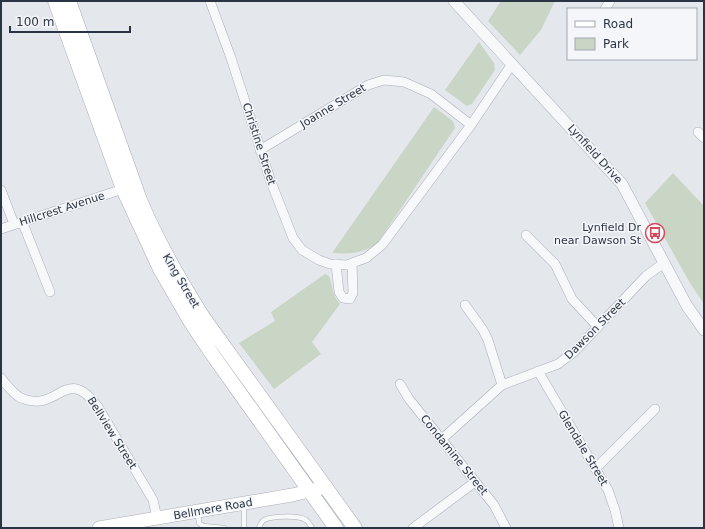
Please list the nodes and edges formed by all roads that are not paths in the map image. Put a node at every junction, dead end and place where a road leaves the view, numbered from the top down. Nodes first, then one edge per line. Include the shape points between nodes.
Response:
1 (54, 1) edge
2 (69, 1) edge
3 (210, 1) edge
4 (457, 2) edge
5 (512, 64) junction
6 (471, 124) junction
7 (260, 150) junction
8 (123, 189) junction
9 (1, 190) edge
10 (18, 222) junction
11 (1, 229) edge
12 (526, 234) dead end
13 (352, 263) junction
14 (664, 263) junction
15 (336, 264) junction
16 (50, 292) dead end
17 (464, 305) dead end
18 (598, 327) junction
19 (704, 330) edge
20 (538, 371) junction
21 (1, 378) edge
22 (400, 384) dead end
23 (502, 385) junction
24 (655, 409) dead end
25 (442, 439) junction
26 (596, 468) junction
27 (475, 482) junction
28 (326, 487) junction
29 (310, 491) junction
30 (243, 504) junction
31 (198, 512) junction
32 (157, 518) junction
33 (99, 528) edge
34 (224, 528) edge
35 (244, 528) edge
36 (259, 528) edge
37 (312, 528) edge
38 (336, 528) edge
39 (355, 528) edge
40 (413, 528) edge
41 (506, 528) edge
42 (619, 528) edge

1 - 8 main road, King Street
2 - 28 main road, King Street via 140,200 165,254 203,317
3 - 7 street, Christine Street
4 - 5 street, Lynfield Drive
5 - 6 street, Christine Street
5 - 14 street, Lynfield Drive via 622,184
6 - 7 street, Joanne Street via 431,94 404,82 384,80 368,85
6 - 13 street, Christine Street via 382,245 366,258
7 - 15 street, Christine Street via 293,238 302,250 330,264
8 - 10 street, Hillcrest Avenue
8 - 29 main road, King Street via 160,269 190,321
9 - 10 street
10 - 11 street, Hillcrest Avenue
10 - 16 street
12 - 18 street via 555,264 572,299
13 - 15 street, Christine Street
13 - 15 street via 353,293 350,299 343,298 339,292
14 - 18 street, Dawson Street via 646,276
14 - 19 street, Lynfield Drive via 687,306
17 - 23 street via 486,335
18 - 20 street, Dawson Street via 566,359
20 - 23 street, Dawson Street
20 - 26 street, Glendale Street
21 - 32 street, Bellview Street via 19,397 31,401 44,401 66,389 77,388 90,396 153,500
22 - 25 street, Condamine Street
23 - 25 street, Dawson Street
24 - 26 street
25 - 27 street, Condamine Street
26 - 42 street, Glendale Street via 615,510
27 - 40 street
27 - 41 street, Condamine Street via 494,505
28 - 29 main road, Bellmere Road
28 - 39 main road, King Street
29 - 30 main road, Bellmere Road
29 - 38 main road, King Street
30 - 31 main road, Bellmere Road
30 - 35 lane
31 - 32 main road, Bellmere Road
31 - 34 lane via 199,523 203,526
32 - 33 main road, Bellmere Road
36 - 37 lane via 265,520 290,516 306,520

